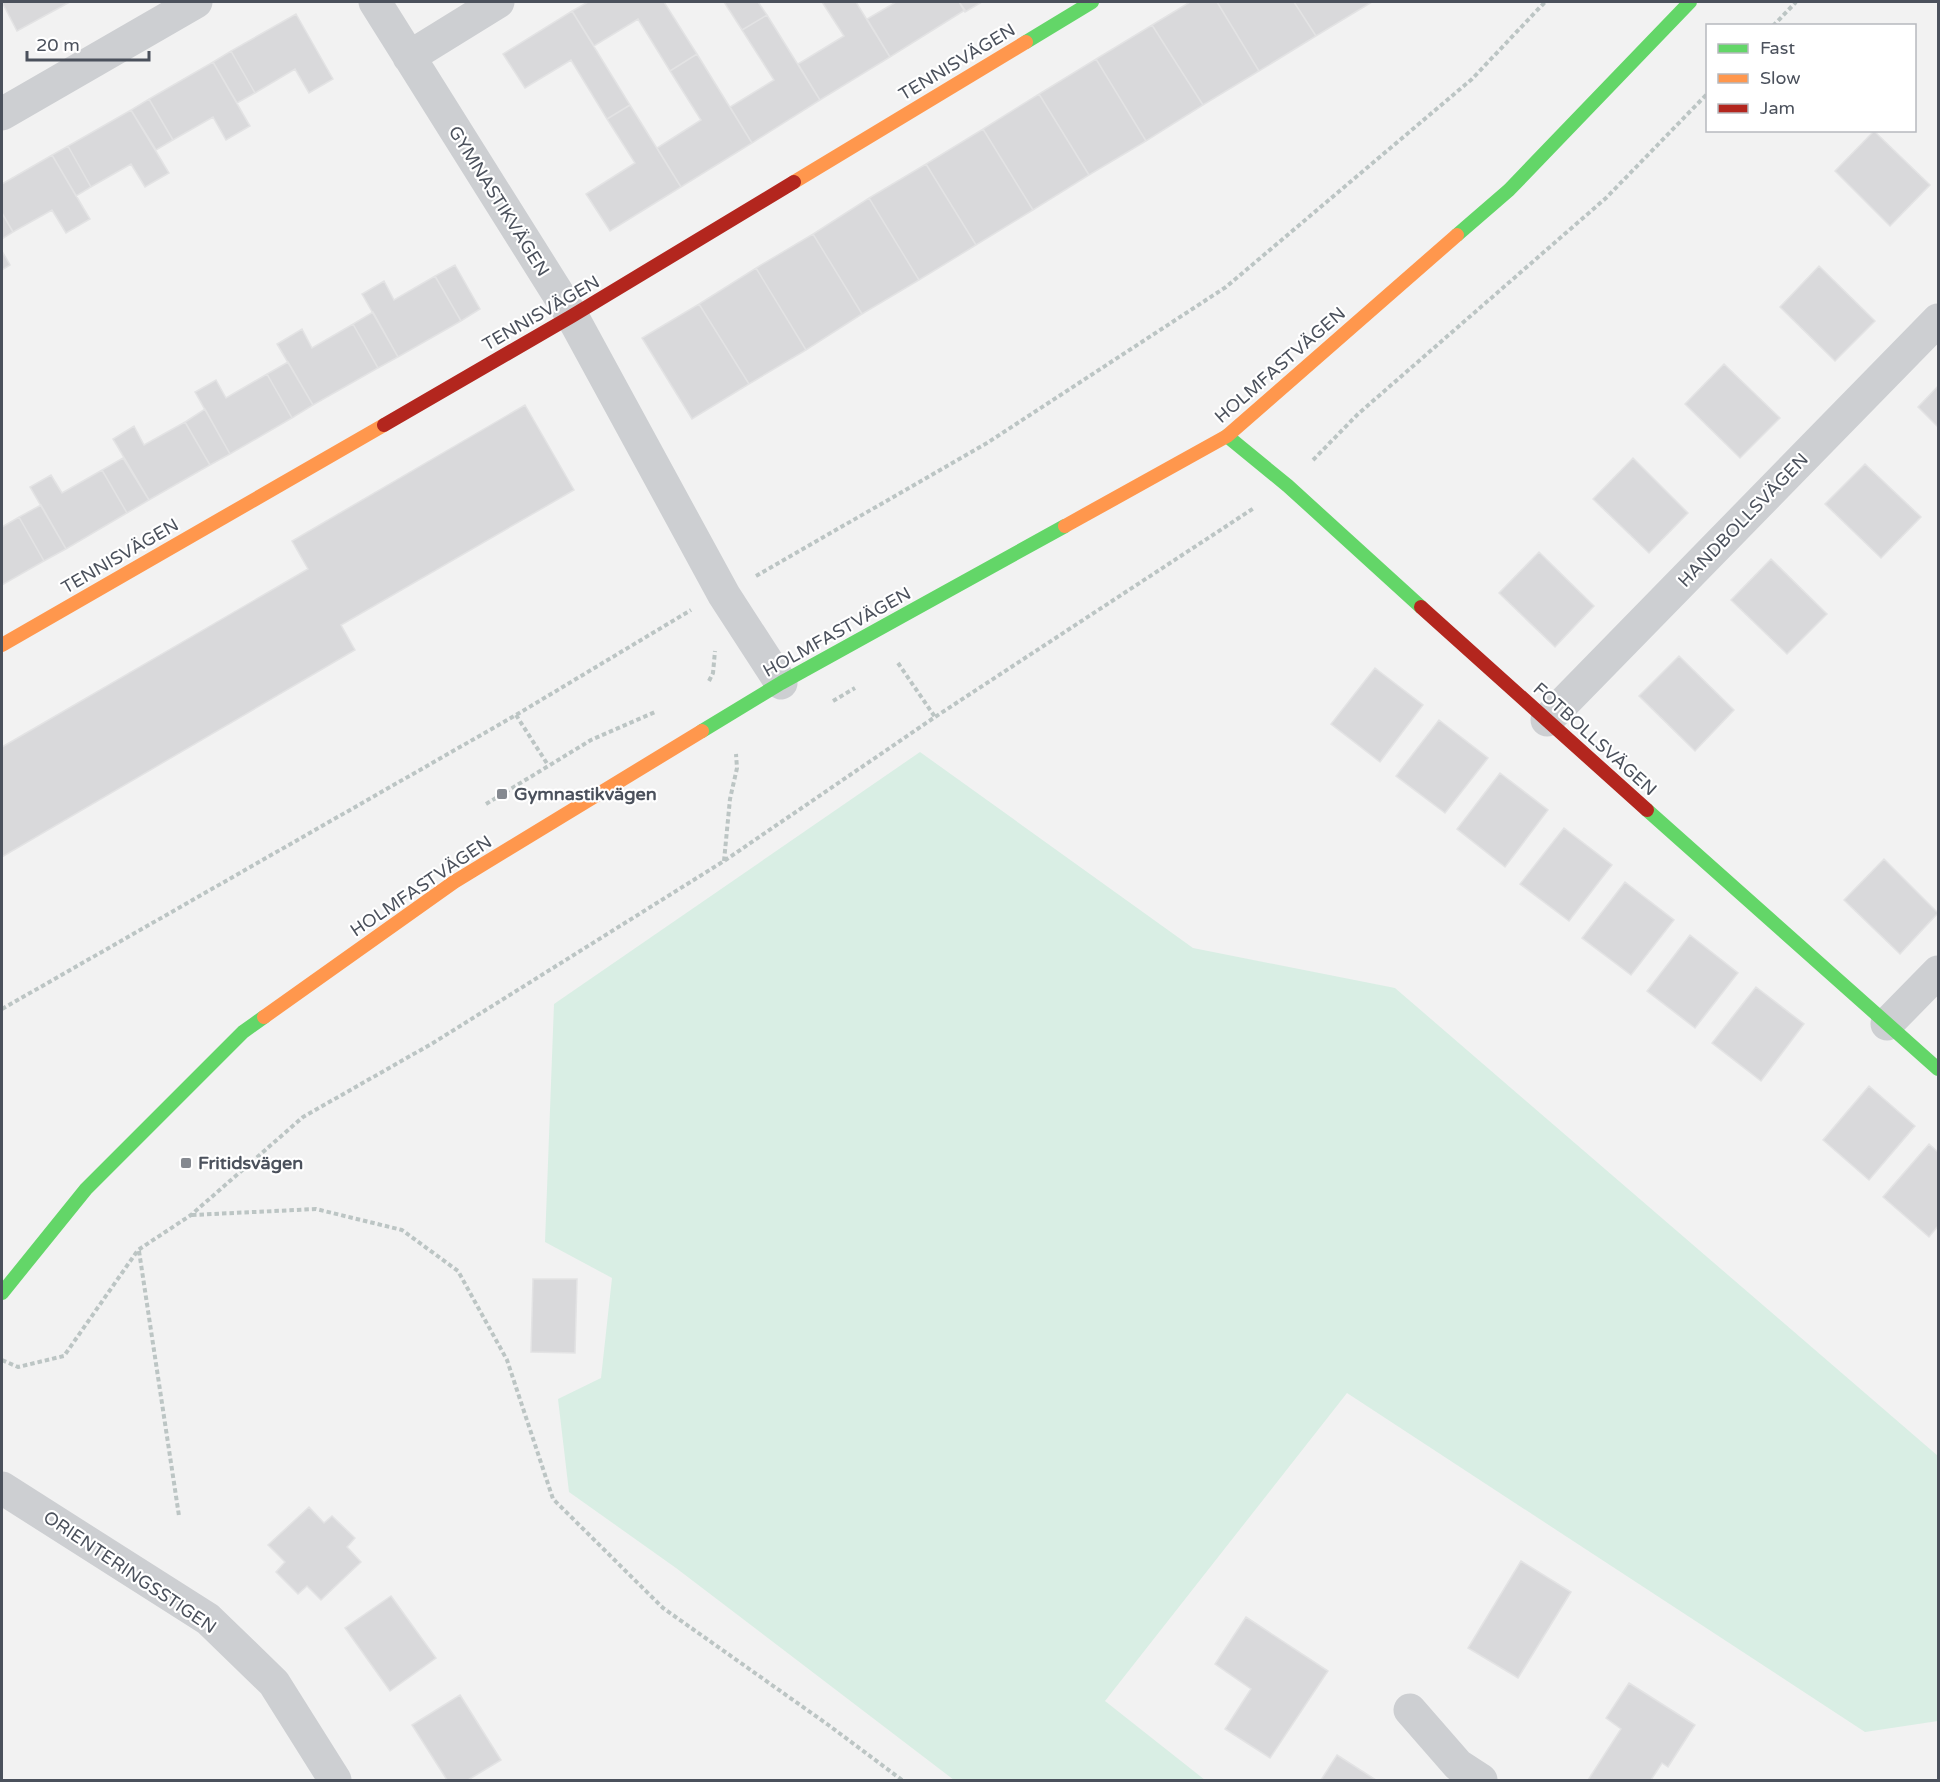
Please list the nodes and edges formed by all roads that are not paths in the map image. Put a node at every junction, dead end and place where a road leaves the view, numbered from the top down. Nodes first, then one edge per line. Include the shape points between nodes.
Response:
1 (196, 2) edge
2 (375, 2) edge
3 (498, 2) edge
4 (1092, 2) edge
5 (1690, 2) edge
6 (409, 57) junction
7 (2, 114) edge
8 (572, 316) junction
9 (1938, 320) edge
10 (1227, 436) junction
11 (2, 645) edge
12 (781, 683) junction
13 (1547, 720) junction
14 (1938, 972) edge
15 (1887, 1024) junction
16 (1938, 1069) edge
17 (2, 1293) edge
18 (2, 1488) edge
19 (1410, 1710) dead end
20 (335, 1780) edge
21 (1481, 1780) edge

1 - 7 street
2 - 6 street, GYMNASTIKVÄGEN
3 - 6 street
4 - 8 street, TENNISVÄGEN
5 - 10 street, HOLMFASTVÄGEN via 1509,190
6 - 8 street, GYMNASTIKVÄGEN
8 - 11 street, TENNISVÄGEN
8 - 12 street, GYMNASTIKVÄGEN via 724,595
9 - 13 street, HANDBOLLSVÄGEN
10 - 12 street, HOLMFASTVÄGEN
10 - 13 street, FOTBOLLSVÄGEN via 1288,486
12 - 17 street, HOLMFASTVÄGEN via 454,882 243,1032 86,1189
13 - 15 street, FOTBOLLSVÄGEN
14 - 15 street
15 - 16 street, FOTBOLLSVÄGEN
18 - 20 street, ORIENTERINGSSTIGEN via 208,1619 274,1683
19 - 21 street via 1458,1765

